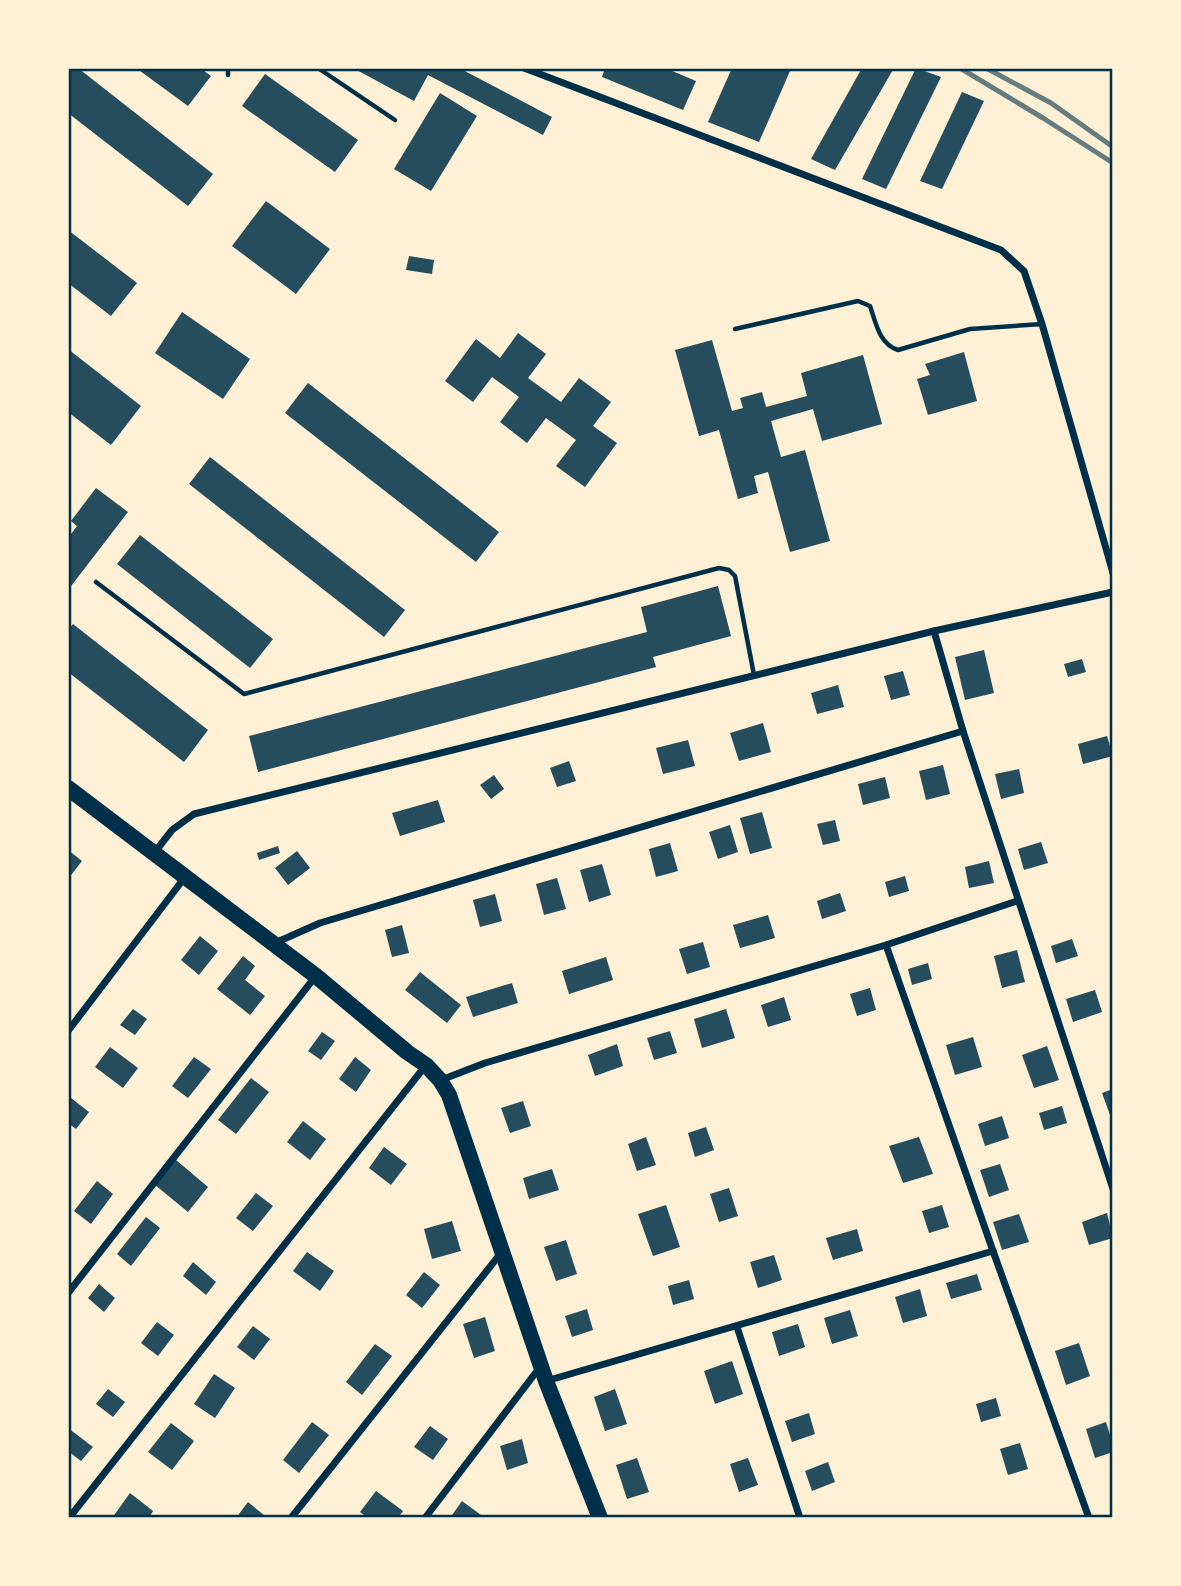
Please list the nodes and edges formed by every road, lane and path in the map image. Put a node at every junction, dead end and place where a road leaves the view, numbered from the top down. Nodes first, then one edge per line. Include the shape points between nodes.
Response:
1 (318, 68) edge
2 (524, 68) edge
3 (394, 120) dead end
4 (1042, 324) junction
5 (735, 330) dead end
6 (1113, 573) edge
7 (96, 582) dead end
8 (1113, 592) edge
9 (934, 631) junction
10 (754, 676) junction
11 (963, 731) junction
12 (68, 788) edge
13 (154, 854) junction
14 (186, 876) junction
15 (1017, 901) junction
16 (271, 944) junction
17 (886, 945) junction
18 (316, 976) junction
19 (68, 1031) edge
20 (426, 1065) junction
21 (440, 1080) junction
22 (1113, 1189) edge
23 (993, 1251) junction
24 (501, 1253) junction
25 (68, 1293) edge
26 (737, 1327) junction
27 (543, 1373) junction
28 (69, 1518) edge
29 (291, 1518) edge
30 (425, 1518) edge
31 (600, 1518) edge
32 (800, 1518) edge
33 (1089, 1518) edge

1 - 3 lane
2 - 4 street via 1001,250 1024,271
4 - 5 lane via 970,329 898,350 883,341 870,306 858,301
4 - 6 street
7 - 10 lane via 244,694 719,568 735,576
8 - 9 street
9 - 10 street
9 - 11 street
10 - 13 street via 194,814 172,830
11 - 15 street
11 - 16 street via 320,923
12 - 13 main road
13 - 14 main road
14 - 16 main road
14 - 19 street
15 - 17 street
15 - 22 street
16 - 18 main road
17 - 21 street
17 - 23 street
18 - 20 main road
18 - 25 street
20 - 21 main road
20 - 28 street
21 - 24 main road
23 - 26 street
23 - 33 street
24 - 27 main road
24 - 29 street
26 - 27 street
26 - 32 street
27 - 30 street
27 - 31 main road

